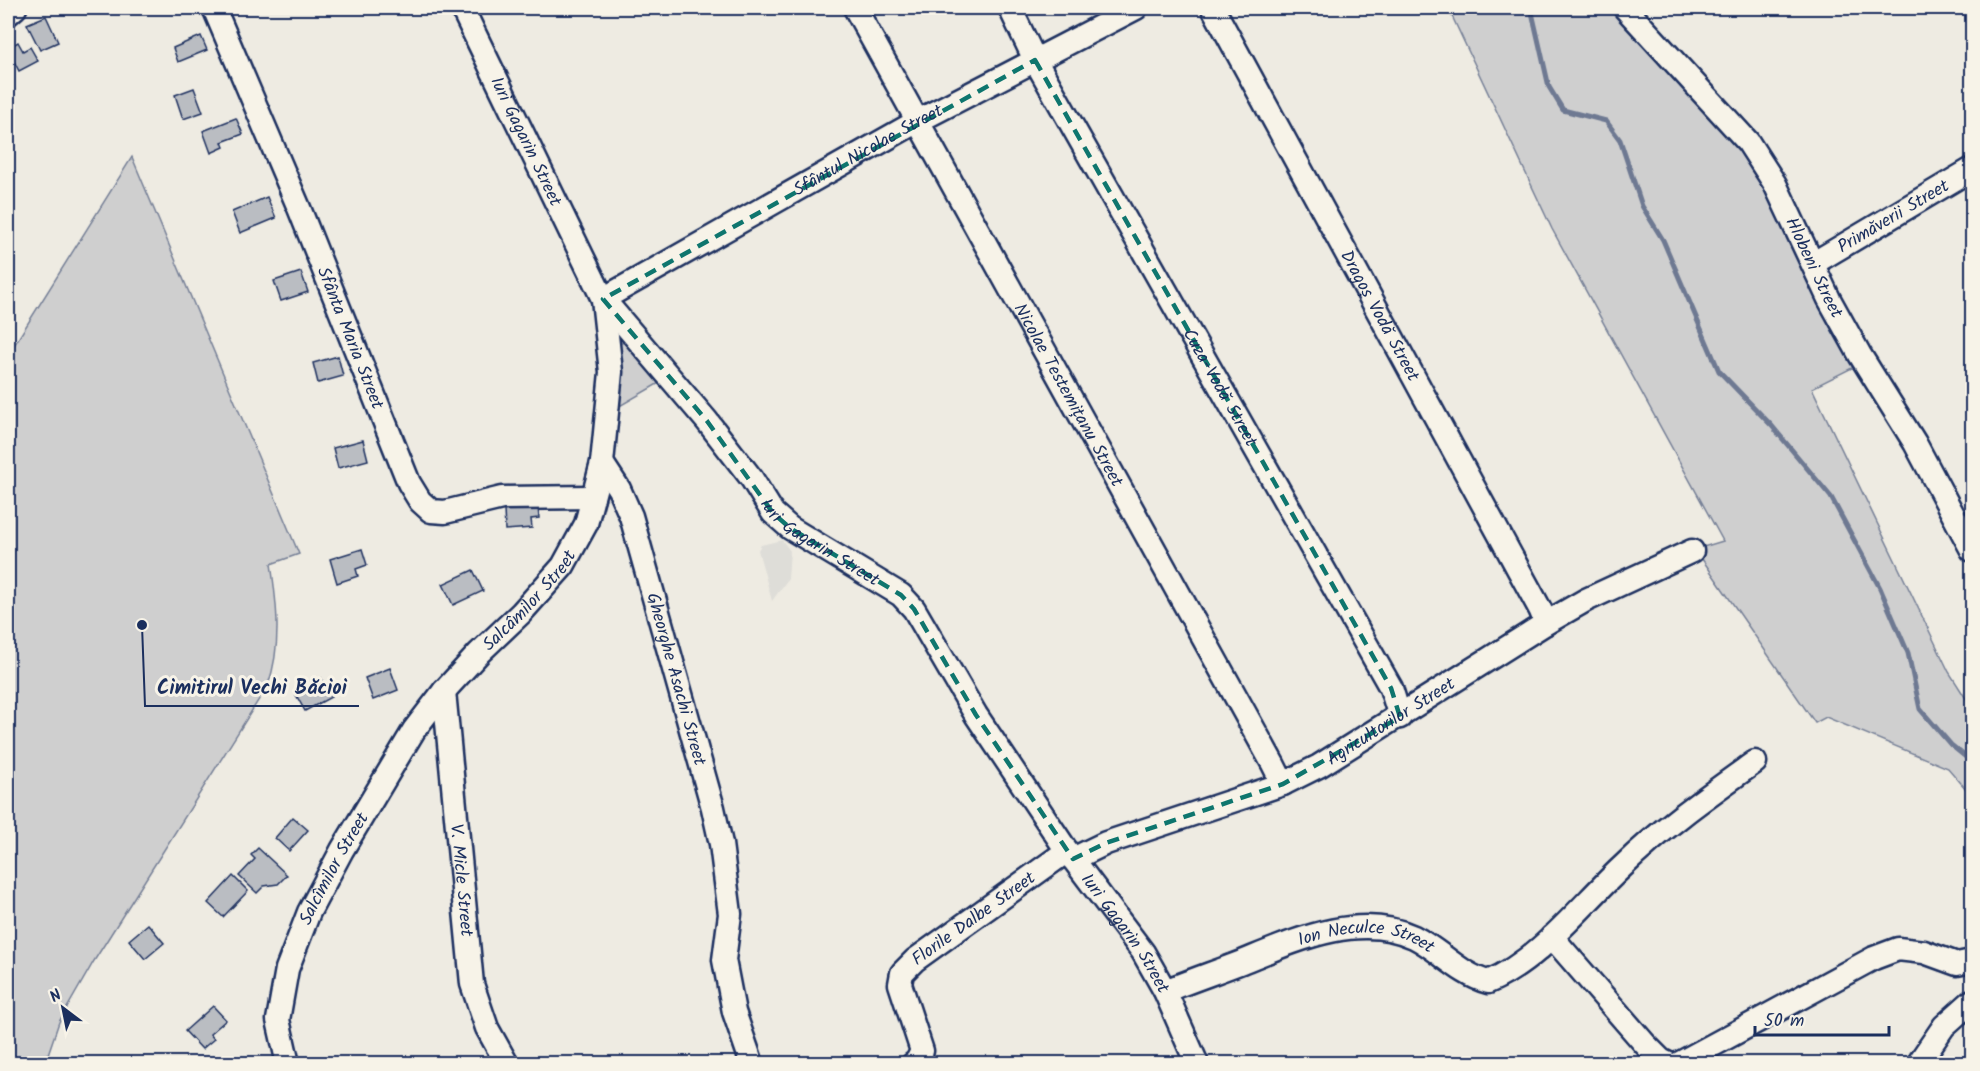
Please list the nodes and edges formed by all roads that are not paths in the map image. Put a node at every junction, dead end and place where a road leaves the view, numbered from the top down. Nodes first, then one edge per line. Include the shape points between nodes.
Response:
1 (15, 8) edge
2 (214, 8) edge
3 (462, 8) edge
4 (855, 8) edge
5 (1010, 8) edge
6 (1136, 8) edge
7 (1213, 8) edge
8 (1625, 8) edge
9 (8, 14) edge
10 (1035, 60) junction
11 (916, 122) junction
12 (1972, 169) edge
13 (1814, 263) junction
14 (603, 299) junction
15 (602, 463) junction
16 (593, 496) junction
17 (1972, 550) edge
18 (1692, 551) dead end
19 (1546, 623) junction
20 (444, 691) junction
21 (1400, 717) junction
22 (1755, 762) dead end
23 (1282, 784) junction
24 (1070, 855) junction
25 (1552, 938) junction
26 (1968, 966) edge
27 (1165, 991) junction
28 (1972, 1001) edge
29 (288, 1064) edge
30 (507, 1064) edge
31 (752, 1064) edge
32 (913, 1064) edge
33 (1197, 1064) edge
34 (1669, 1064) edge
35 (1677, 1064) edge
36 (1918, 1064) edge

1 - 9 street
2 - 16 street, Sfânta Maria Street via 409,483 420,501 431,511 445,512 502,498
3 - 14 street, Iuri Gagarin Street
4 - 11 street, Nicolae Testemițanu Street
5 - 10 street, Cuza-Vodă Street
6 - 10 street, Sfântul Nicolae Street
7 - 19 street, Dragoș Vodă Street
8 - 13 street, Hlobeni Street via 1748,142
10 - 11 street, Sfântul Nicolae Street
10 - 21 street, Cuza-Vodă Street via 1391,688
11 - 14 street, Sfântul Nicolae Street
11 - 23 street, Nicolae Testemițanu Street
12 - 13 street, Primăverii Street
13 - 17 street, Hlobeni Street via 1860,355 1915,443
14 - 15 street via 611,372
14 - 24 street, Iuri Gagarin Street via 707,421 773,513 790,528 901,595 914,609 976,715
15 - 16 street
15 - 31 street, Gheorghe Asachi Street via 631,516 713,808 729,895 724,960 734,1012
16 - 20 street, Salcâmilor Street via 586,524 563,566
18 - 19 street, Agricultorilor Street
19 - 21 street, Agricultorilor Street
20 - 29 street, Salcîmilor Street via 375,792 309,912 287,969 278,1020
20 - 30 street, V. Micle Street via 472,984
21 - 23 street, Agricultorilor Street
22 - 25 street, Ion Neculce Street via 1672,822
23 - 24 street, Agricultorilor Street
24 - 27 street, Iuri Gagarin Street via 1143,952
24 - 32 street, Florile Dalbe Street via 915,960 902,974 900,984 922,1051
25 - 27 street, Ion Neculce Street via 1501,977 1488,982 1474,978 1414,938 1389,929 1361,927 1293,942
25 - 34 street via 1645,1044
26 - 35 street via 1924,952 1898,949 1874,958
27 - 33 street, Iuri Gagarin Street
28 - 36 street via 1944,1026

